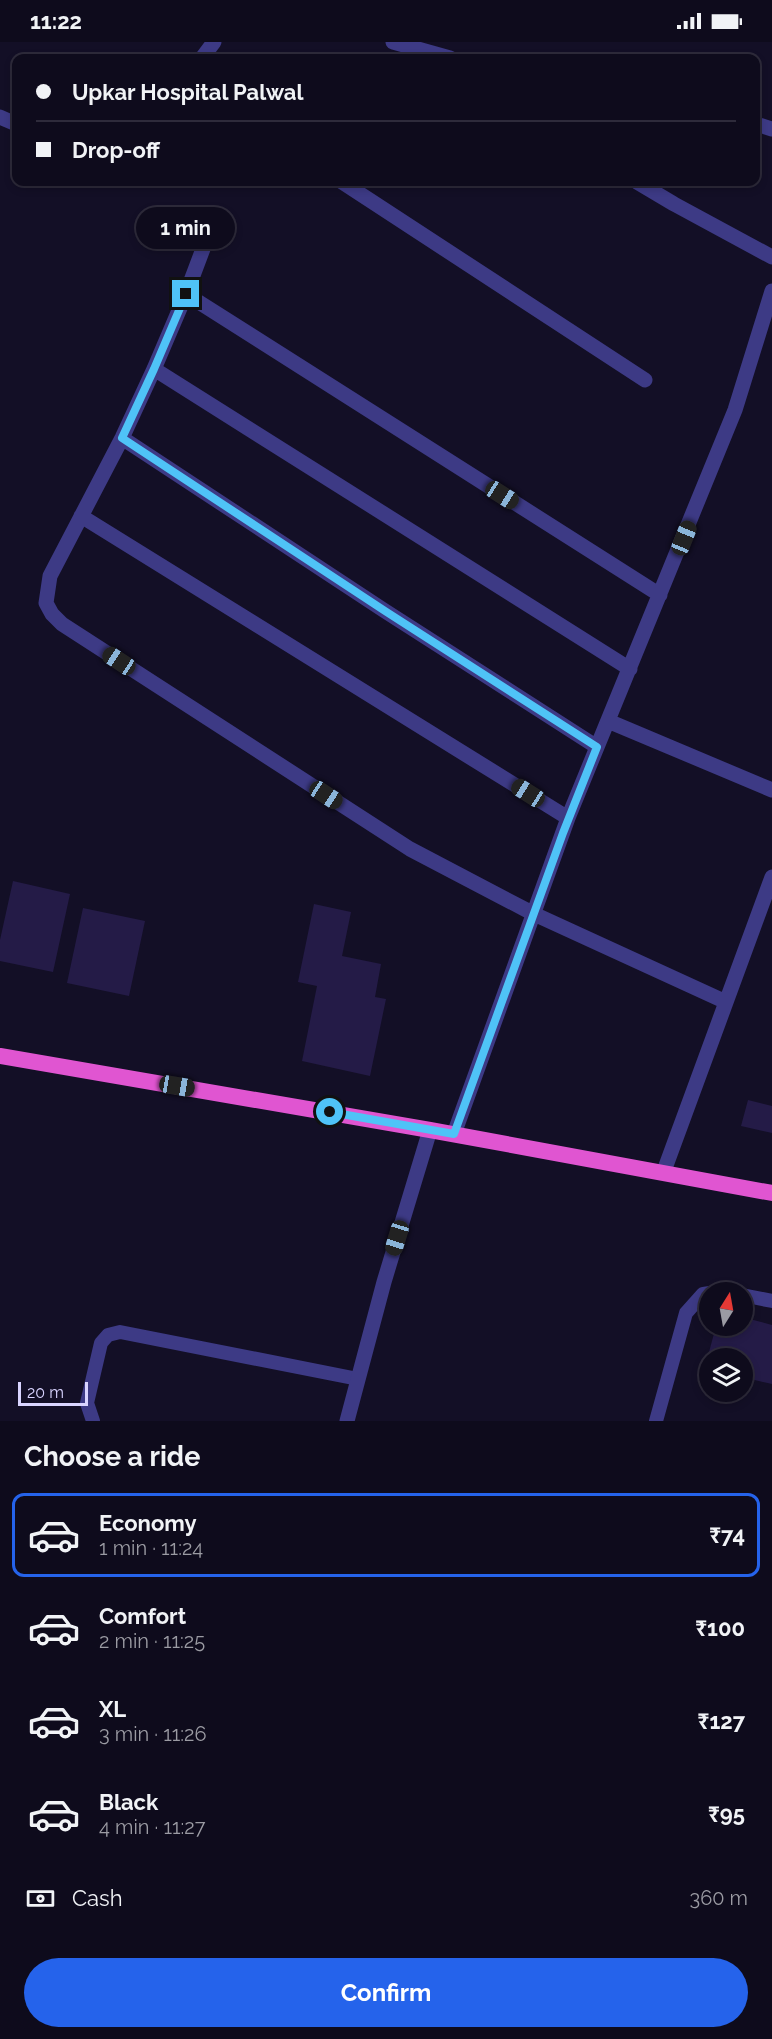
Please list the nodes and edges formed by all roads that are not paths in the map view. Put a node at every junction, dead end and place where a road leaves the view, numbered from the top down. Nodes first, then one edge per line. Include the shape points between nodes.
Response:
1 (393, 42) edge
2 (436, 54) edge
3 (348, 186) edge
4 (645, 186) edge
5 (212, 225) dead end
6 (772, 257) edge
7 (772, 291) edge
8 (186, 294) junction
9 (154, 369) junction
10 (645, 380) dead end
11 (122, 438) junction
12 (81, 516) junction
13 (660, 595) junction
14 (630, 669) junction
15 (608, 721) junction
16 (597, 747) junction
17 (772, 790) edge
18 (568, 818) junction
19 (772, 878) edge
20 (534, 914) junction
21 (726, 1002) junction
22 (0, 1056) edge
23 (430, 1130) junction
24 (454, 1134) junction
25 (664, 1171) junction
26 (772, 1192) edge
27 (753, 1297) edge
28 (699, 1298) edge
29 (772, 1301) edge
30 (358, 1379) junction
31 (93, 1421) edge
32 (347, 1421) edge
33 (656, 1421) edge

1 - 2 street
3 - 10 street
4 - 6 street
5 - 8 street
7 - 13 street via 735,410
8 - 9 street
8 - 13 street
9 - 11 street
9 - 14 street
11 - 12 street
11 - 16 street
12 - 18 street
12 - 20 street via 50,576 46,592 51,614 62,624 410,849
13 - 14 street
14 - 15 street
15 - 16 street
15 - 17 street
16 - 18 street
18 - 20 street
19 - 21 street
20 - 21 street
20 - 24 street
21 - 25 street
22 - 23 highway
23 - 24 highway
23 - 30 street
24 - 25 highway
25 - 26 highway
27 - 29 lane
28 - 33 lane via 686,1313
30 - 31 lane via 113,1333 101,1344 87,1403
30 - 32 street

